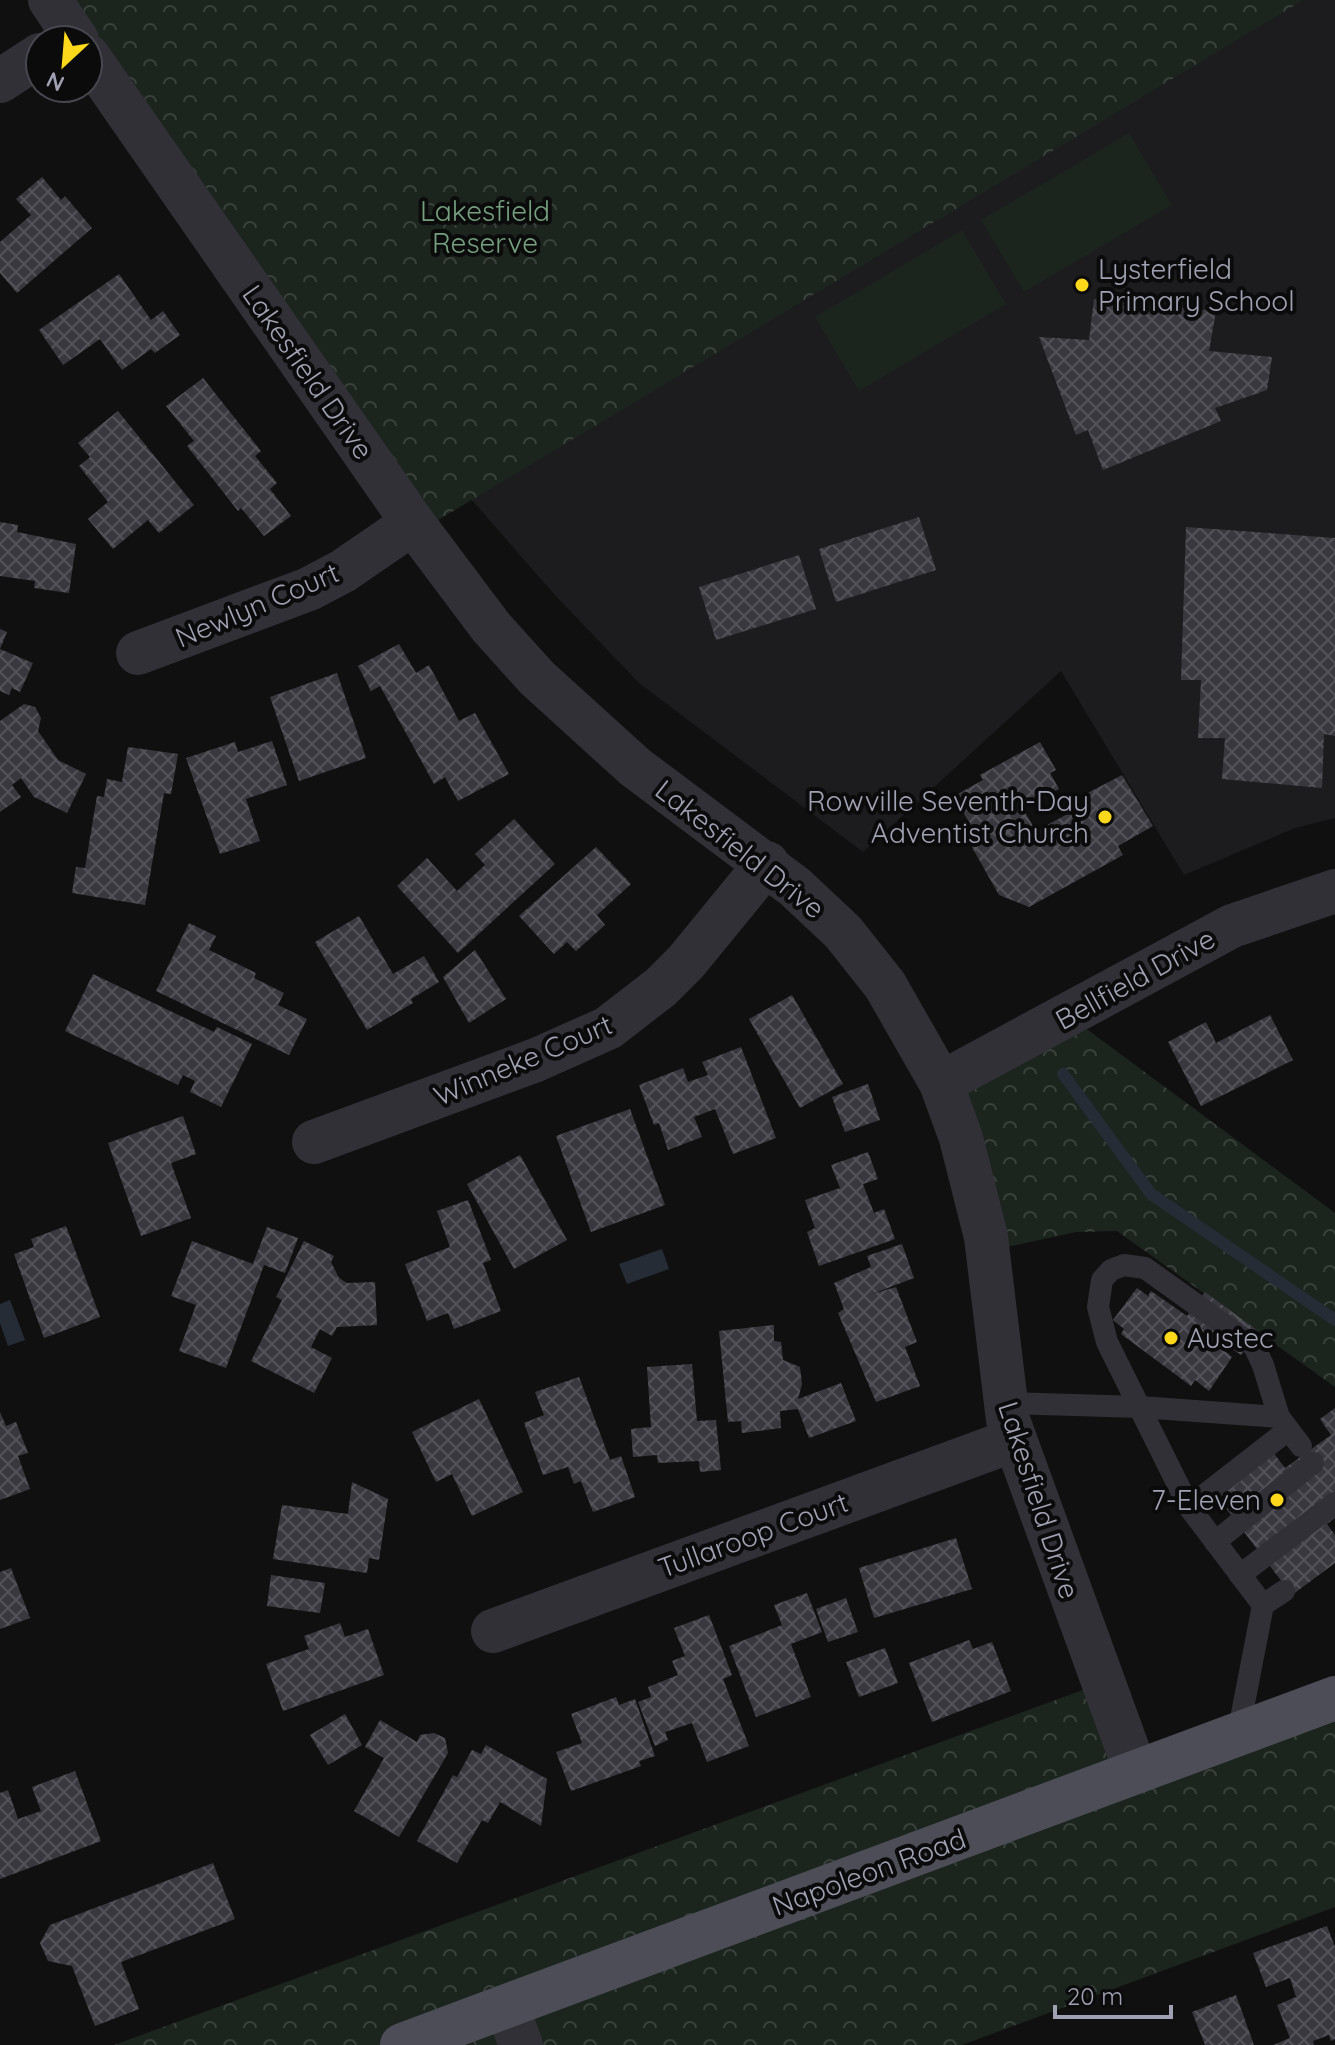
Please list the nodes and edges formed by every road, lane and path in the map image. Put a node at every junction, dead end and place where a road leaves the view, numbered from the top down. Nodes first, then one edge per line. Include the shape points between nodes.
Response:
1 (24, 65) edge
2 (0, 81) edge
3 (104, 91) edge
4 (413, 523) junction
5 (138, 653) dead end
6 (767, 863) junction
7 (1335, 891) edge
8 (941, 1083) junction
9 (314, 1142) dead end
10 (1140, 1407) junction
11 (1009, 1422) junction
12 (1295, 1439) junction
13 (1335, 1503) edge
14 (1189, 1507) junction
15 (1215, 1542) junction
16 (1240, 1575) junction
17 (1284, 1591) dead end
18 (1263, 1605) junction
19 (493, 1631) dead end
20 (1335, 1698) edge
21 (1238, 1734) junction
22 (1136, 1772) junction
23 (514, 2026) edge
24 (402, 2045) edge

1 - 2 street
3 - 4 street, Lakesfield Drive
4 - 5 street, Newlyn Court via 309,589
4 - 6 street, Lakesfield Drive via 483,617 537,678 635,767
6 - 8 street, Lakesfield Drive via 833,922 885,985
6 - 9 street, Winneke Court via 686,962 608,1028
7 - 8 street, Bellfield Drive via 1232,926
8 - 11 street, Lakesfield Drive via 979,1199
10 - 11 lane
10 - 12 lane
10 - 12 lane via 1107,1342 1097,1296 1111,1270 1130,1264 1162,1278 1254,1346
10 - 14 lane
11 - 19 street, Tullaroop Court
11 - 22 street, Lakesfield Drive
12 - 14 lane
12 - 15 lane
13 - 16 lane
14 - 15 lane
15 - 16 lane
16 - 18 lane
17 - 18 lane
18 - 21 lane
20 - 21 main road, Napoleon Road
21 - 22 main road, Napoleon Road
22 - 23 main road, Napoleon Road
23 - 24 main road, Napoleon Road

